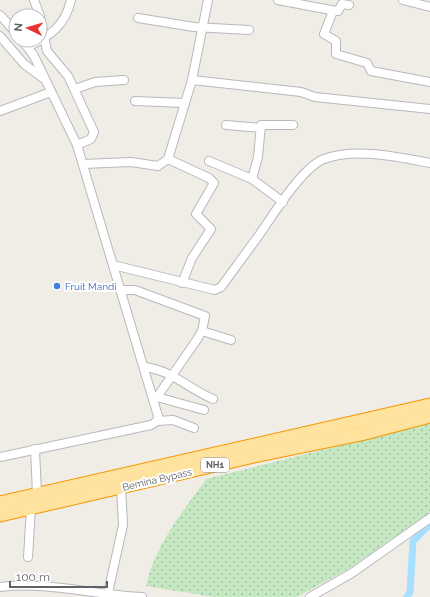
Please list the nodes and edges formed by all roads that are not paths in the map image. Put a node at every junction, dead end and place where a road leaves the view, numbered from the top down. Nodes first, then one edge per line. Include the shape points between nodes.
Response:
1 (71, 0) edge
2 (208, 0) edge
3 (278, 0) edge
4 (403, 0) edge
5 (350, 5) dead end
6 (430, 7) edge
7 (333, 11) junction
8 (0, 15) edge
9 (138, 18) dead end
10 (8, 24) edge
11 (202, 27) junction
12 (249, 30) dead end
13 (48, 35) edge
14 (0, 36) edge
15 (29, 48) edge
16 (46, 48) edge
17 (45, 80) junction
18 (124, 80) dead end
19 (192, 80) junction
20 (430, 82) edge
21 (75, 89) junction
22 (51, 92) junction
23 (135, 101) dead end
24 (184, 104) junction
25 (430, 110) edge
26 (0, 111) edge
27 (226, 125) dead end
28 (293, 125) dead end
29 (261, 128) junction
30 (77, 145) junction
31 (168, 159) junction
32 (209, 161) dead end
33 (430, 162) edge
34 (83, 164) junction
35 (252, 179) junction
36 (283, 202) junction
37 (112, 265) junction
38 (182, 283) junction
39 (120, 290) junction
40 (202, 331) junction
41 (231, 340) dead end
42 (145, 367) junction
43 (172, 375) junction
44 (156, 398) junction
45 (213, 399) dead end
46 (430, 405) edge
47 (204, 410) dead end
48 (430, 416) edge
49 (157, 421) junction
50 (194, 428) dead end
51 (35, 449) junction
52 (0, 457) edge
53 (121, 487) junction
54 (37, 494) junction
55 (0, 503) edge
56 (31, 508) junction
57 (0, 515) edge
58 (430, 518) edge
59 (28, 557) dead end
60 (0, 587) edge
61 (108, 593) junction
62 (142, 597) edge
63 (310, 597) edge

1 - 13 street via 65,19
2 - 11 street
3 - 7 street
4 - 6 street
5 - 7 street via 342,4 337,12
7 - 20 street via 324,34 336,41 336,54 368,64 371,70
8 - 10 street
9 - 11 street
11 - 12 street
11 - 19 street
14 - 17 street via 24,64
15 - 17 street
16 - 21 street
17 - 22 street
18 - 21 street via 95,82
19 - 24 street
19 - 25 street
21 - 30 street via 94,135
22 - 26 street
22 - 30 street
23 - 24 street
24 - 31 street
27 - 29 street
28 - 29 street via 263,124
29 - 35 street via 258,157
30 - 34 street
31 - 34 street via 158,166 131,162
31 - 38 street via 209,178 214,183 196,214 211,229 192,258
32 - 35 street
33 - 36 street via 388,154 332,157 313,167 294,186
34 - 37 street
35 - 36 street
36 - 38 street via 221,287 215,290
37 - 38 street
37 - 39 street
39 - 40 street via 135,290 203,313 205,319
39 - 42 street
40 - 41 street
40 - 43 street
42 - 43 street via 158,368
42 - 44 street
43 - 44 street
43 - 45 street via 190,388
44 - 47 street
44 - 49 street
46 - 54 highway, Bemina Bypass / NH1
48 - 53 highway, Bemina Bypass / NH1 via 361,434
49 - 50 street via 173,420
49 - 51 street via 151,425
51 - 52 street
51 - 54 street
53 - 56 highway, Bemina Bypass / NH1
53 - 61 street via 124,525
54 - 55 highway, Bemina Bypass / NH1
56 - 57 highway, Bemina Bypass / NH1
56 - 59 street
58 - 63 street via 347,576
60 - 61 street via 16,584
61 - 62 street

